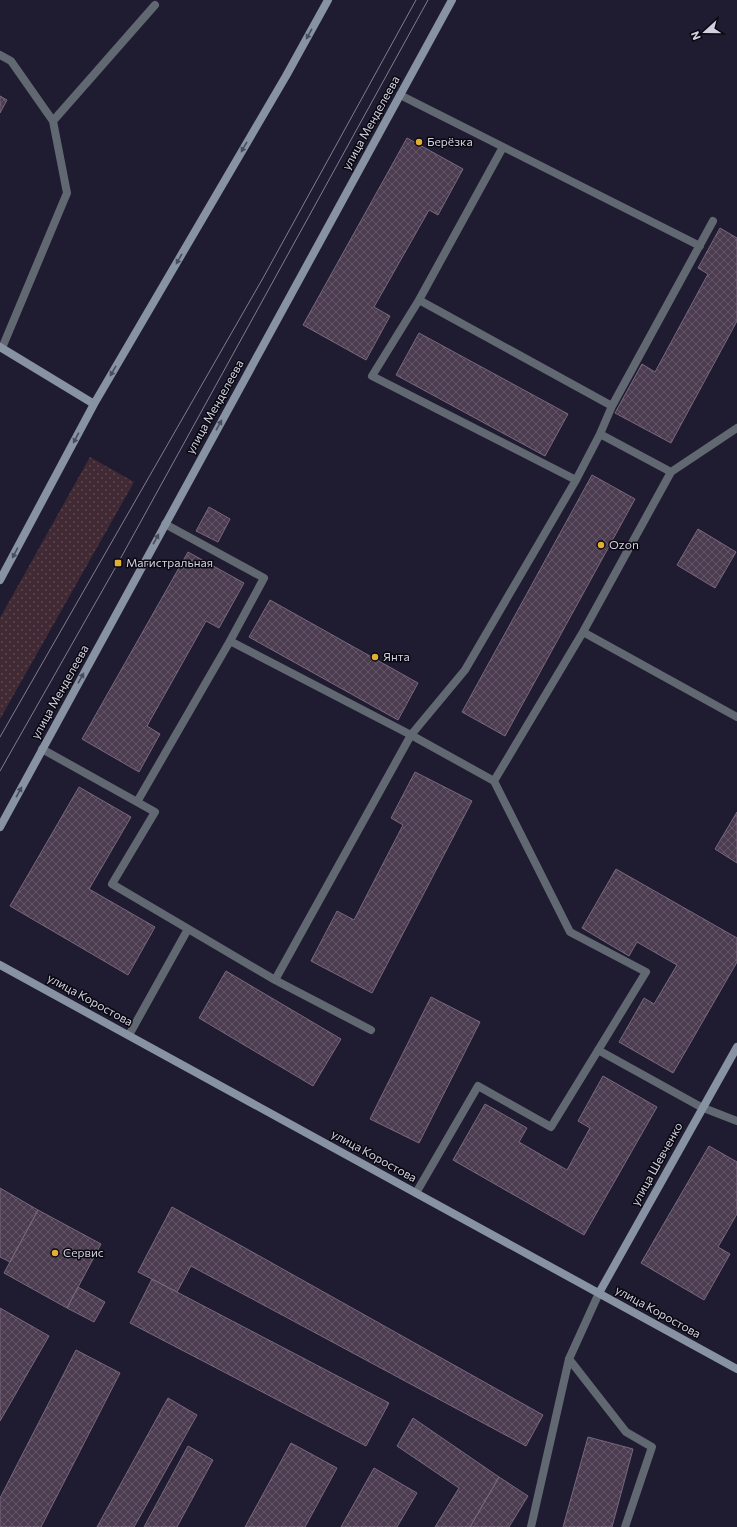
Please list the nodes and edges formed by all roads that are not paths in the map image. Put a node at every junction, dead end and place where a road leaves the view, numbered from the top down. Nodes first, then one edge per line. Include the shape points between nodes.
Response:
1 (328, 0) edge
2 (452, 0) edge
3 (155, 5) dead end
4 (0, 55) edge
5 (400, 95) junction
6 (53, 121) junction
7 (503, 147) junction
8 (713, 221) dead end
9 (700, 246) junction
10 (419, 300) junction
11 (1, 348) edge
12 (94, 404) junction
13 (612, 406) junction
14 (737, 428) edge
15 (600, 434) junction
16 (671, 472) junction
17 (576, 480) junction
18 (165, 524) junction
19 (0, 580) edge
20 (583, 632) junction
21 (230, 640) junction
22 (737, 717) edge
23 (411, 735) junction
24 (42, 748) junction
25 (494, 781) junction
26 (137, 802) junction
27 (0, 826) edge
28 (188, 929) junction
29 (0, 965) edge
30 (275, 980) junction
31 (371, 1030) dead end
32 (128, 1035) junction
33 (737, 1047) edge
34 (598, 1050) junction
35 (737, 1121) edge
36 (416, 1193) junction
37 (599, 1293) junction
38 (569, 1359) junction
39 (737, 1369) edge
40 (531, 1527) edge
41 (625, 1527) edge

1 -> 12 main road
2 - 5 main road, улица Менделеева
3 - 6 lane
4 - 6 lane via 10,61
5 - 7 lane
18 -> 5 main road, улица Менделеева
6 - 11 lane via 67,193
7 - 9 lane
7 - 10 lane
8 - 9 lane
9 - 13 lane
10 - 13 lane
10 - 17 lane via 372,376
11 - 12 main road
12 -> 19 main road
13 - 15 lane
14 - 16 lane
15 - 16 lane
15 - 17 lane
16 - 20 lane
17 - 23 lane via 465,670
18 - 21 lane via 264,578
24 -> 18 main road, улица Менделеева
20 - 22 lane
20 - 25 lane
21 - 23 lane
21 - 26 lane
23 - 25 lane
23 - 30 lane
24 - 26 lane
27 -> 24 main road, улица Менделеева
25 - 34 lane via 570,932 646,972
26 - 28 lane via 155,812 112,884
28 - 30 lane
28 - 32 lane
29 - 32 main road, улица Коростова
30 - 31 lane
32 - 36 main road, улица Коростова
33 - 37 main road, улица Шевченко
34 - 35 lane via 701,1107
34 - 36 lane via 551,1127 478,1086
36 - 37 main road, улица Коростова
37 - 38 lane
37 - 39 main road, улица Коростова
38 - 40 lane
38 - 41 lane via 626,1432 652,1447

